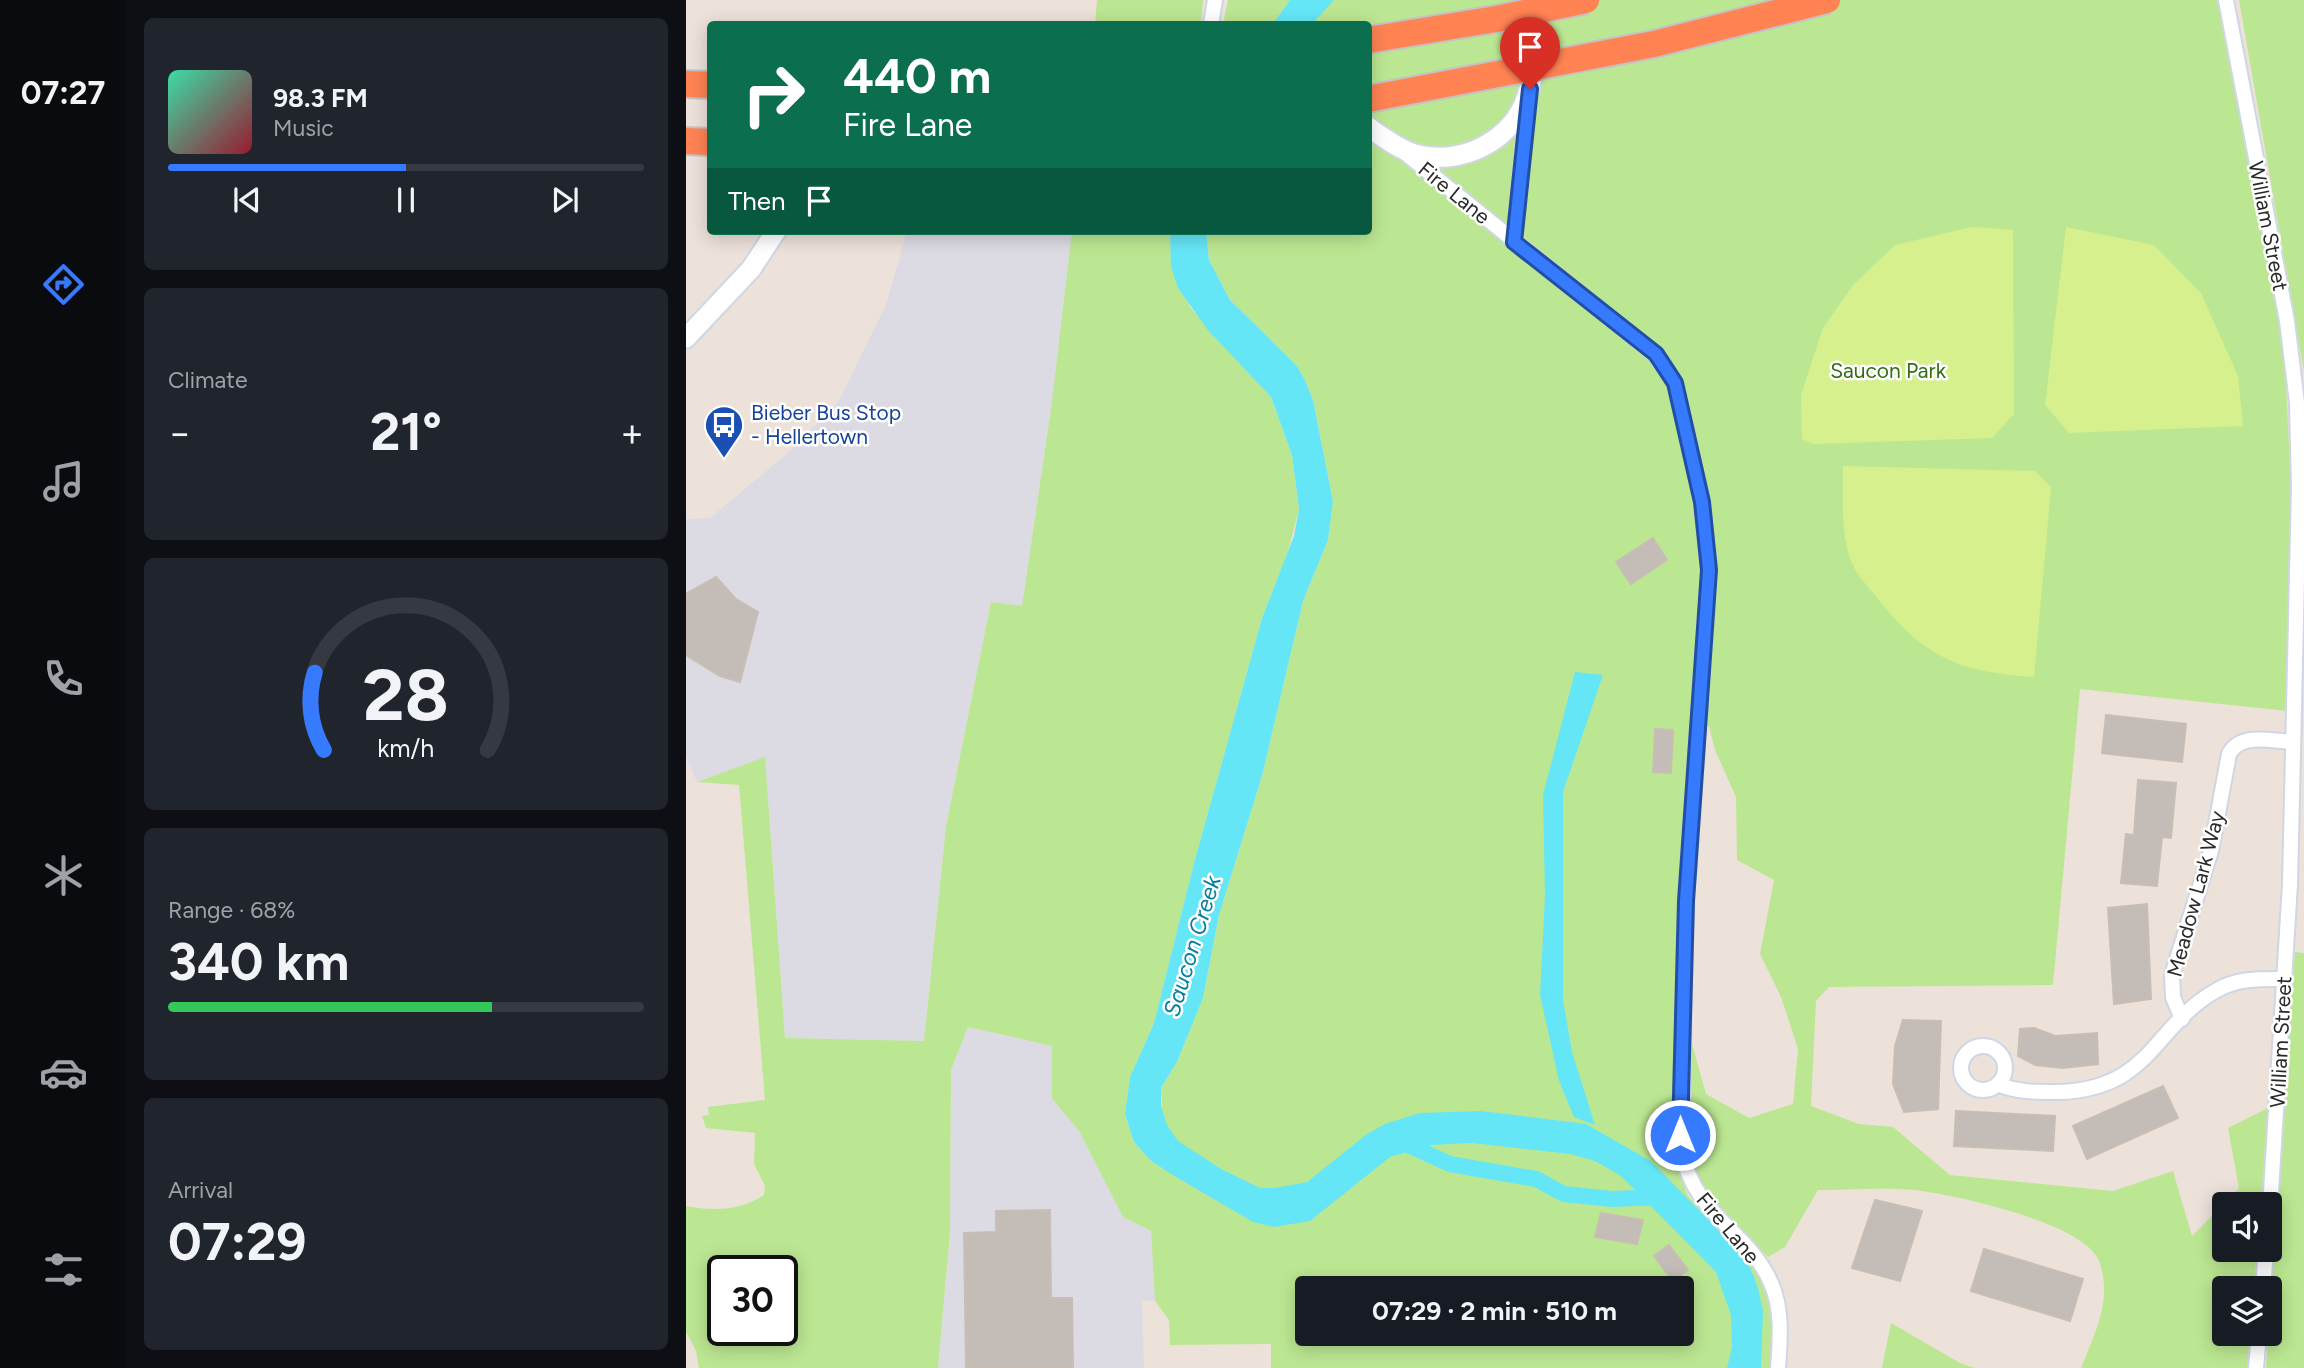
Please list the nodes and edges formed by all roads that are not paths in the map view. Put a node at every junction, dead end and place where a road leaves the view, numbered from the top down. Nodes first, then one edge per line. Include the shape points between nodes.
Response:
1 (1215, 0) edge
2 (1537, 0) edge
3 (1586, 0) edge
4 (1827, 0) edge
5 (2226, 0) edge
6 (1212, 21) edge
7 (1372, 39) edge
8 (1530, 89) junction
9 (1372, 98) edge
10 (1372, 130) edge
11 (1395, 145) junction
12 (774, 235) edge
13 (1514, 242) junction
14 (686, 338) edge
15 (2293, 742) junction
16 (2285, 979) junction
17 (2182, 1019) junction
18 (1998, 1084) dead end
19 (2271, 1192) edge
20 (2258, 1346) edge
21 (1778, 1368) edge
22 (2256, 1368) edge

1 - 6 street
2 - 8 street
3 - 7 highway, bridge
4 - 9 highway, bridge via 1654,44
5 - 15 street, William Street via 2287,321 2297,403
8 - 11 street via 1511,123 1478,150 1437,157
8 - 13 street, Fire Lane
10 - 11 street
11 - 13 street, Fire Lane
12 - 14 street via 761,257
13 - 21 street, Fire Lane via 1656,354 1675,383 1704,523 1709,605 1686,901 1680,1135 1696,1192 1771,1282 1779,1317
15 - 16 street, William Street
15 - 17 street, Meadow Lark Way via 2244,741 2229,754 2211,851 2172,975 2173,997
16 - 17 street via 2230,984 2207,996
16 - 19 street, William Street
17 - 18 street via 2130,1071 2099,1087 2025,1091
20 - 22 street

